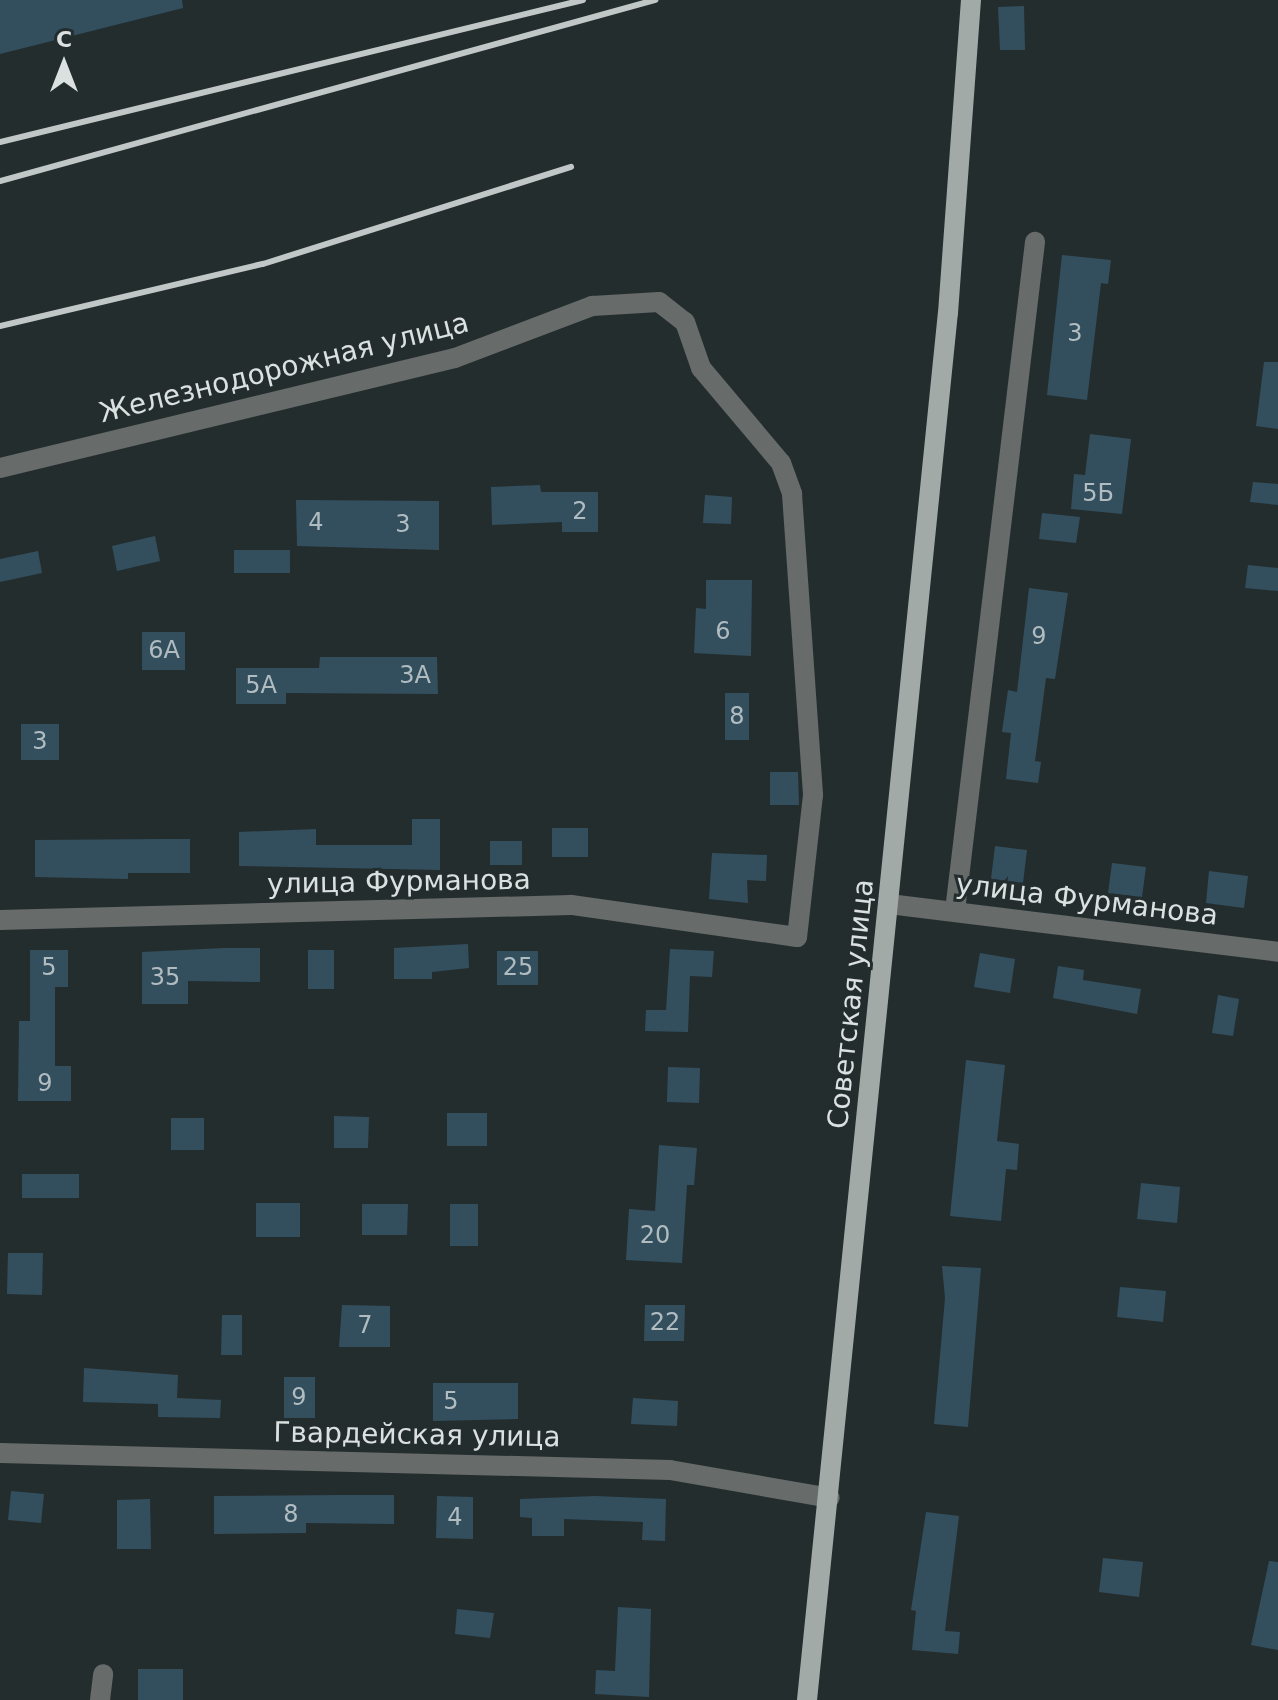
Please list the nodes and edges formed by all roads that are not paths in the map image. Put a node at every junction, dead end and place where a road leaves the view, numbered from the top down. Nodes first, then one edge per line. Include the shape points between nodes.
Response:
1 (971, 0) edge
2 (1035, 242) dead end
3 (0, 468) edge
4 (889, 904) junction
5 (955, 911) junction
6 (0, 920) edge
7 (797, 937) joint
8 (1278, 952) edge
9 (0, 1453) edge
10 (830, 1498) junction
11 (103, 1674) dead end
12 (100, 1700) edge
13 (807, 1700) edge

1 - 4 main road, Советская улица via 948,313
2 - 5 street
3 - 7 street, Железнодорожная улица via 455,358 592,306 624,300 659,302 685,322 701,368 781,463 792,494 813,795
4 - 5 street, улица Фурманова
4 - 10 main road, Советская улица
5 - 8 street, улица Фурманова
6 - 7 street, улица Фурманова via 571,905
9 - 10 street, Гвардейская улица via 670,1470
10 - 13 main road, Советская улица
11 - 12 street

